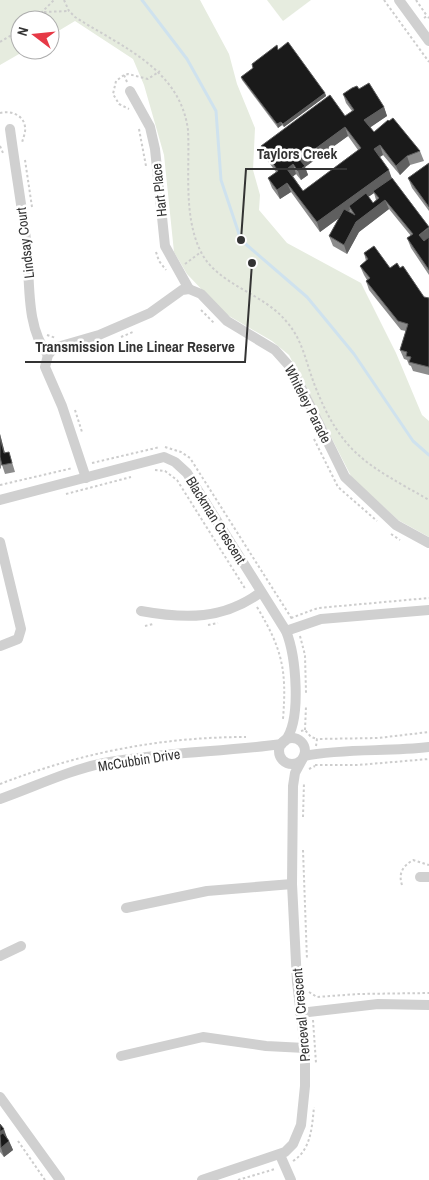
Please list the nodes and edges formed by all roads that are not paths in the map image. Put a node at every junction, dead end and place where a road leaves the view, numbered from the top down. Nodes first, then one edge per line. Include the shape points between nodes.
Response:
1 (399, 0) edge
2 (429, 41) edge
3 (130, 92) road end
4 (10, 129) dead end
5 (189, 289) junction
6 (48, 355) junction
7 (86, 478) junction
8 (0, 500) edge
9 (0, 542) edge
10 (429, 542) edge
11 (261, 592) junction
12 (429, 610) edge
13 (141, 611) dead end
14 (286, 631) junction
15 (0, 646) edge
16 (294, 721) junction
17 (284, 742) junction
18 (302, 744) junction
19 (429, 747) edge
20 (254, 749) junction
21 (326, 752) junction
22 (303, 758) junction
23 (282, 759) junction
24 (293, 786) junction
25 (0, 800) edge
26 (292, 884) junction
27 (126, 908) dead end
28 (20, 946) dead end
29 (0, 956) edge
30 (429, 1005) edge
31 (300, 1013) junction
32 (305, 1048) junction
33 (121, 1056) dead end
34 (0, 1097) edge
35 (280, 1155) junction
36 (60, 1180) edge
37 (202, 1180) edge
38 (291, 1180) edge

1 - 2 street
3 - 5 street, Hart Place via 150,127 165,246 175,272
4 - 6 street, Lindsay Court via 33,318 39,343
5 - 6 street via 182,290 150,313 99,335 58,346
5 - 10 street, Whiteley Parade via 201,294 227,322 265,343 284,359 292,369 345,477 396,525
6 - 7 street via 45,367
7 - 8 street, Blackman Crescent
7 - 11 street, Blackman Crescent via 164,457 175,462 187,472
9 - 15 street via 21,629 18,639
11 - 13 street via 236,608 211,616 165,616
11 - 14 street, Blackman Crescent
12 - 14 street via 294,622
14 - 16 street, Blackman Crescent via 295,663
16 - 17 street, Blackman Crescent
16 - 18 street, Blackman Crescent
17 - 18 street via 292,739
17 - 20 street, McCubbin Drive
17 - 23 street via 280,750
18 - 21 street
18 - 22 street
19 - 21 street
20 - 23 street, McCubbin Drive
20 - 25 street, McCubbin Drive via 162,754 102,764
21 - 22 street
22 - 23 street via 291,764
22 - 24 street, Perceval Crescent via 294,773
23 - 24 street, Perceval Crescent
24 - 26 street, Perceval Crescent
26 - 27 street via 207,891
26 - 31 street, Perceval Crescent
28 - 29 street
30 - 31 street via 378,1004
31 - 32 street, Perceval Crescent
32 - 33 street via 203,1037
32 - 35 street, Perceval Crescent via 301,1126 293,1144
34 - 36 street
35 - 37 street
35 - 38 street

